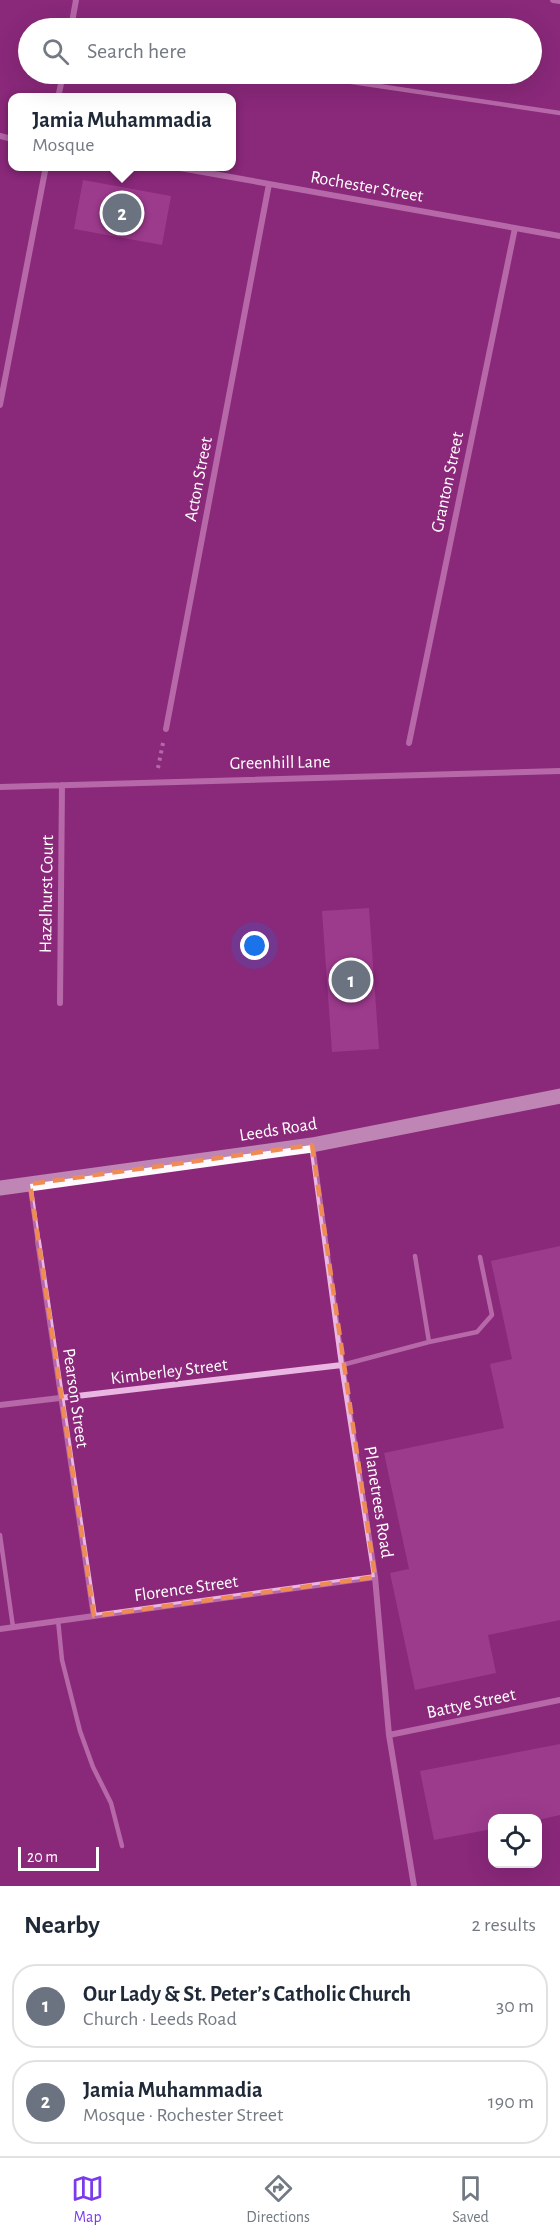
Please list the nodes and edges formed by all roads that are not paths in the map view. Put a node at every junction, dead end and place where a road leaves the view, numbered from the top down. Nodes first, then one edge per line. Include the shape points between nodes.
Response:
1 (76, 0) edge
2 (553, 0) edge
3 (560, 1) edge
4 (73, 18) edge
5 (365, 84) edge
6 (560, 113) edge
7 (45, 171) edge
8 (197, 171) edge
9 (269, 184) junction
10 (515, 228) junction
11 (560, 236) edge
12 (2, 380) edge
13 (0, 405) edge
14 (166, 729) road end
15 (409, 743) dead end
16 (560, 771) edge
17 (62, 785) junction
18 (0, 787) edge
19 (60, 1003) dead end
20 (560, 1096) edge
21 (312, 1144) junction
22 (30, 1184) junction
23 (0, 1188) edge
24 (38, 1241) joint
25 (415, 1256) dead end
26 (480, 1257) dead end
27 (429, 1342) junction
28 (342, 1365) junction
29 (61, 1398) junction
30 (0, 1405) edge
31 (0, 1535) edge
32 (375, 1577) junction
33 (94, 1616) junction
34 (58, 1620) junction
35 (14, 1627) junction
36 (0, 1629) edge
37 (560, 1700) edge
38 (389, 1735) junction
39 (122, 1846) dead end
40 (414, 1886) edge

1 - 4 street
2 - 3 street
5 - 6 lane
7 - 12 street
8 - 9 street, Rochester Street
9 - 10 street, Rochester Street
9 - 14 street, Acton Street
10 - 11 street, Rochester Street
10 - 15 street, Granton Street
12 - 13 street
16 - 17 street, Greenhill Lane
17 - 18 street, Greenhill Lane
17 - 19 street, Hazelhurst Court
20 - 21 main road, Leeds Road
21 - 22 main road, Leeds Road
21 - 28 street, Planetrees Road
22 - 23 main road, Leeds Road
22 - 24 street, Pearson Street
24 - 29 street, Pearson Street
25 - 27 lane
26 - 27 lane via 492,1315 477,1332
27 - 28 lane
28 - 29 street, Kimberley Street
28 - 32 street, Planetrees Road
29 - 30 street, Kimberley Street
29 - 33 street, Pearson Street
31 - 35 lane
32 - 33 street, Florence Street
32 - 38 street, Planetrees Road
33 - 34 street, Florence Street
34 - 35 street, Florence Street
34 - 39 lane via 62,1660 80,1731 111,1803
35 - 36 street, Florence Street
37 - 38 street, Battye Street
38 - 40 street, Planetrees Road

